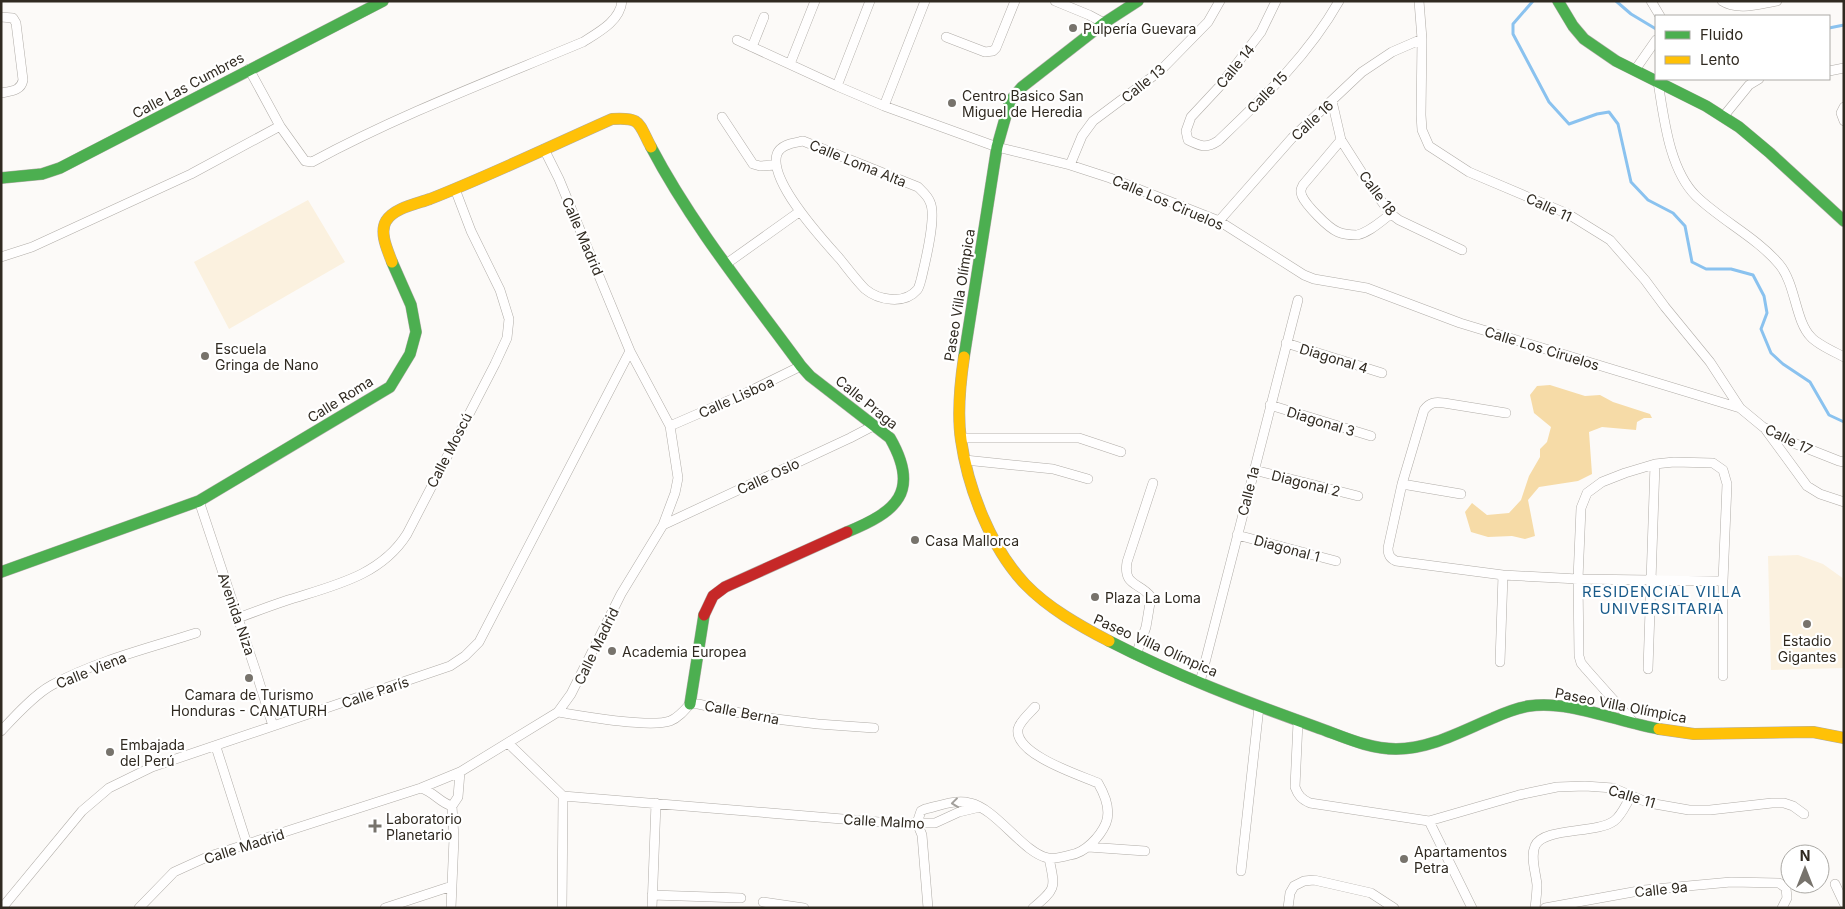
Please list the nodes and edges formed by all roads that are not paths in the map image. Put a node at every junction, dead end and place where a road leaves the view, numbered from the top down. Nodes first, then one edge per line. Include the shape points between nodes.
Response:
1 (383, 1) edge
2 (622, 1) edge
3 (815, 1) edge
4 (870, 1) edge
5 (925, 1) edge
6 (1015, 1) edge
7 (1055, 1) edge
8 (1138, 1) edge
9 (1220, 1) edge
10 (1276, 1) edge
11 (1339, 1) edge
12 (1419, 1) edge
13 (1558, 1) edge
14 (1651, 1) edge
15 (1722, 1) edge
16 (1777, 1) edge
17 (1659, 15) edge
18 (764, 17) dead end
19 (1, 18) edge
20 (1104, 23) junction
21 (946, 37) dead end
22 (1422, 39) junction
23 (737, 40) dead end
24 (1655, 41) edge
25 (752, 47) junction
26 (790, 64) junction
27 (1844, 68) edge
28 (249, 69) junction
29 (1635, 70) junction
30 (1830, 71) edge
31 (1758, 80) edge
32 (1658, 82) junction
33 (837, 86) junction
34 (1, 93) edge
35 (1332, 101) junction
36 (884, 106) junction
37 (1844, 108) edge
38 (722, 117) dead end
39 (1724, 117) junction
40 (1844, 121) edge
41 (638, 123) joint
42 (280, 126) junction
43 (1187, 126) joint
44 (1341, 140) junction
45 (997, 147) junction
46 (544, 149) junction
47 (776, 165) junction
48 (1070, 165) junction
49 (1, 178) edge
50 (455, 189) junction
51 (800, 212) junction
52 (1391, 214) junction
53 (1844, 221) edge
54 (1219, 222) junction
55 (1462, 250) dead end
56 (1, 257) edge
57 (726, 264) junction
58 (1298, 300) dead end
59 (1286, 343) junction
60 (630, 351) junction
61 (1844, 358) edge
62 (801, 366) junction
63 (1382, 372) dead end
64 (1270, 406) junction
65 (1740, 408) junction
66 (1506, 413) dead end
67 (670, 426) junction
68 (873, 426) junction
69 (1763, 428) junction
70 (1371, 436) dead end
71 (961, 438) junction
72 (1121, 452) dead end
73 (965, 460) junction
74 (1844, 462) edge
75 (1655, 464) junction
76 (1254, 470) junction
77 (1088, 479) dead end
78 (1153, 483) dead end
79 (1402, 484) junction
80 (1461, 494) dead end
81 (1358, 496) dead end
82 (199, 501) junction
83 (1844, 502) edge
84 (663, 525) junction
85 (1237, 535) junction
86 (1336, 561) dead end
87 (1, 572) edge
88 (1503, 574) junction
89 (1578, 579) junction
90 (1651, 581) junction
91 (1723, 581) junction
92 (238, 618) junction
93 (196, 633) dead end
94 (1136, 655) junction
95 (1500, 662) dead end
96 (1648, 669) dead end
97 (1723, 676) dead end
98 (1200, 682) junction
99 (690, 704) junction
100 (1035, 707) dead end
101 (1259, 707) junction
102 (558, 712) junction
103 (1298, 722) junction
104 (1635, 725) junction
105 (273, 726) junction
106 (874, 728) dead end
107 (1, 731) edge
108 (1844, 738) edge
109 (508, 743) junction
110 (216, 747) junction
111 (460, 772) junction
112 (422, 788) junction
113 (562, 796) junction
114 (1631, 796) junction
115 (656, 803) junction
116 (452, 806) junction
117 (980, 807) junction
118 (1804, 814) dead end
119 (1429, 821) junction
120 (917, 823) junction
121 (247, 844) junction
122 (1088, 847) junction
123 (1145, 851) dead end
124 (1049, 858) junction
125 (1240, 871) dead end
126 (1835, 884) dead end
127 (452, 886) junction
128 (652, 895) junction
129 (742, 898) dead end
130 (763, 902) dead end
131 (1844, 903) edge
132 (2, 908) edge
133 (139, 908) edge
134 (385, 908) edge
135 (451, 908) edge
136 (562, 908) edge
137 (652, 908) edge
138 (804, 908) edge
139 (928, 908) edge
140 (1033, 908) edge
141 (1288, 908) edge
142 (1394, 908) edge
143 (1472, 908) edge
144 (1536, 908) edge
145 (1545, 908) edge
146 (1782, 908) edge

1 - 28 street, Calle Las Cumbres
2 - 42 street via 622,8 605,28 583,42 415,111 312,162 305,161
3 - 26 street
4 - 33 street
5 - 36 street
6 - 21 street via 993,51 985,52
7 - 20 street
8 - 20 street, Paseo Villa Olímpica
9 - 48 street, Calle 13 via 1208,22 1160,71 1093,121 1082,136
10 - 43 street, Calle 14 via 1261,32
11 - 43 street, Calle 15 via 1304,53 1218,141 1210,146 1193,143 1186,137
12 - 22 street, Calle 11
13 - 29 street via 1583,37 1609,58
14 - 17 street
15 - 16 street via 1731,6
18 - 25 street
19 - 34 street via 14,18 16,22 24,80 17,89
20 - 45 street, Paseo Villa Olímpica via 1014,96 1007,108
22 - 35 street, Calle 16 via 1392,52 1362,72
22 - 65 street, Calle 11 via 1421,115 1422,130 1429,146 1469,172 1568,214 1610,240 1710,362
23 - 25 street, Calle Los Ciruelos
24 - 29 street
25 - 26 street, Calle Los Ciruelos
26 - 33 street, Calle Los Ciruelos
27 - 30 street
28 - 42 street
28 - 49 street, Calle Las Cumbres via 60,168 42,174
29 - 32 street
31 - 39 street via 1749,85
32 - 39 street
32 - 61 street via 1666,132 1687,185 1697,197 1779,264 1789,278 1801,320 1811,337
33 - 36 street, Calle Los Ciruelos
35 - 44 street, Calle 18
35 - 54 street, Calle 16 via 1292,138
36 - 45 street, Calle Los Ciruelos
37 - 40 street via 1841,113
38 - 47 street via 753,164
39 - 53 street
41 - 46 street, Calle Roma via 631,118 612,119
41 - 57 street, Calle Praga via 668,180
42 - 56 street via 192,174 32,247
44 - 52 street, Calle 18
44 - 52 street via 1303,185 1300,190 1302,197 1326,224 1345,234 1365,233
45 - 48 street, Calle Los Ciruelos
45 - 71 street, Paseo Villa Olímpica via 960,385
46 - 50 street, Calle Roma
46 - 60 street, Calle Madrid
47 - 51 street, Calle Loma Alta
47 - 51 street, Calle Loma Alta via 783,146 803,141 918,187 931,202 933,215 918,290 908,297 896,299 881,298 865,289
48 - 54 street, Calle Los Ciruelos
50 - 82 street, Calle Roma via 394,213 384,229 386,244 416,329 414,346 390,387
50 - 92 street, Calle Moscú via 500,290 509,319 507,338 495,364 406,534 388,558 351,578
51 - 57 street
52 - 55 street, Calle 18
54 - 65 street, Calle Los Ciruelos via 1314,279 1367,288 1460,323
57 - 62 street, Calle Praga
58 - 59 street, Calle 1a
59 - 63 street, Diagonal 4
59 - 64 street, Calle 1a
60 - 67 street, Calle Madrid
60 - 105 street, Calle París via 479,642 466,656 450,666
62 - 67 street, Calle Lisboa
62 - 68 street, Calle Praga
64 - 70 street, Diagonal 3
64 - 76 street, Calle 1a
65 - 69 street, Calle 17
66 - 79 street via 1444,403 1428,404
67 - 84 street, Calle Madrid via 678,478
68 - 84 street, Calle Oslo
68 - 99 street, Calle Praga via 890,438 898,450 902,484 893,508 874,521 800,552 715,595 704,614
69 - 74 street, Calle 17
69 - 83 street via 1807,486
71 - 72 street via 1079,438
71 - 73 street, Paseo Villa Olímpica
73 - 77 street via 1053,469
73 - 94 street, Paseo Villa Olímpica via 985,522 1011,568 1044,601 1082,627
75 - 89 street via 1602,482 1587,493 1581,508
75 - 90 street
75 - 91 street via 1713,463 1723,470 1727,484
76 - 81 street, Diagonal 2
76 - 85 street, Calle 1a
78 - 94 street via 1125,571 1133,584 1151,597 1146,627
79 - 80 street
79 - 88 street via 1388,548 1391,558
82 - 87 street, Calle Roma
82 - 92 street, Avenida Niza
84 - 102 street, Calle Madrid via 621,594 578,681
85 - 86 street, Diagonal 1
85 - 98 street, Calle 1a
88 - 89 street
88 - 95 street
89 - 90 street
89 - 104 street via 1581,664
90 - 91 street
90 - 96 street
91 - 97 street
92 - 105 street, Avenida Niza
93 - 107 street, Calle Viena via 103,663 51,686 17,713
94 - 98 street, Paseo Villa Olímpica
98 - 101 street, Paseo Villa Olímpica
99 - 102 street, Calle Berna via 676,719 667,722 633,722
99 - 106 street, Calle Berna via 759,717
100 - 122 street via 1019,725 1021,742 1032,753 1098,783 1103,791 1108,813 1105,824
101 - 103 street, Paseo Villa Olímpica
101 - 125 street
102 - 109 street, Calle Madrid
103 - 104 street, Paseo Villa Olímpica via 1376,748 1397,749 1425,746 1528,706 1567,707
103 - 119 street via 1295,787 1303,800
104 - 108 street, Paseo Villa Olímpica via 1694,734 1813,732
105 - 110 street, Calle París
109 - 111 street, Calle Madrid
109 - 113 street
110 - 121 street
110 - 132 street, Calle París via 152,767 109,788 82,811
111 - 112 street, Calle Madrid
111 - 116 street via 458,797
112 - 116 street
112 - 121 street, Calle Madrid
113 - 115 street, Calle Malmo
113 - 136 street
114 - 118 street, Calle 11 via 1649,803 1689,810 1784,803
114 - 119 street, Calle 11 via 1613,788 1557,787
114 - 144 street via 1619,816 1609,824 1547,836 1535,845
115 - 120 street, Calle Malmo
115 - 128 street
116 - 127 street
117 - 120 street, Calle Malmo via 935,823
117 -> 120 street via 971,802 960,802 925,809
117 - 124 street via 1038,855
119 - 143 street
120 - 139 street via 922,835
121 - 133 street, Calle Madrid via 174,872
122 - 123 street
122 - 124 street via 1080,853
124 - 140 street via 1054,883
126 - 131 street
127 - 134 street
127 - 135 street
128 - 129 street
128 - 137 street
130 - 138 street
141 - 142 street via 1294,886 1314,880 1371,893
145 - 146 street, Calle 9a via 1644,890 1731,882 1779,882 1786,888 1787,898

